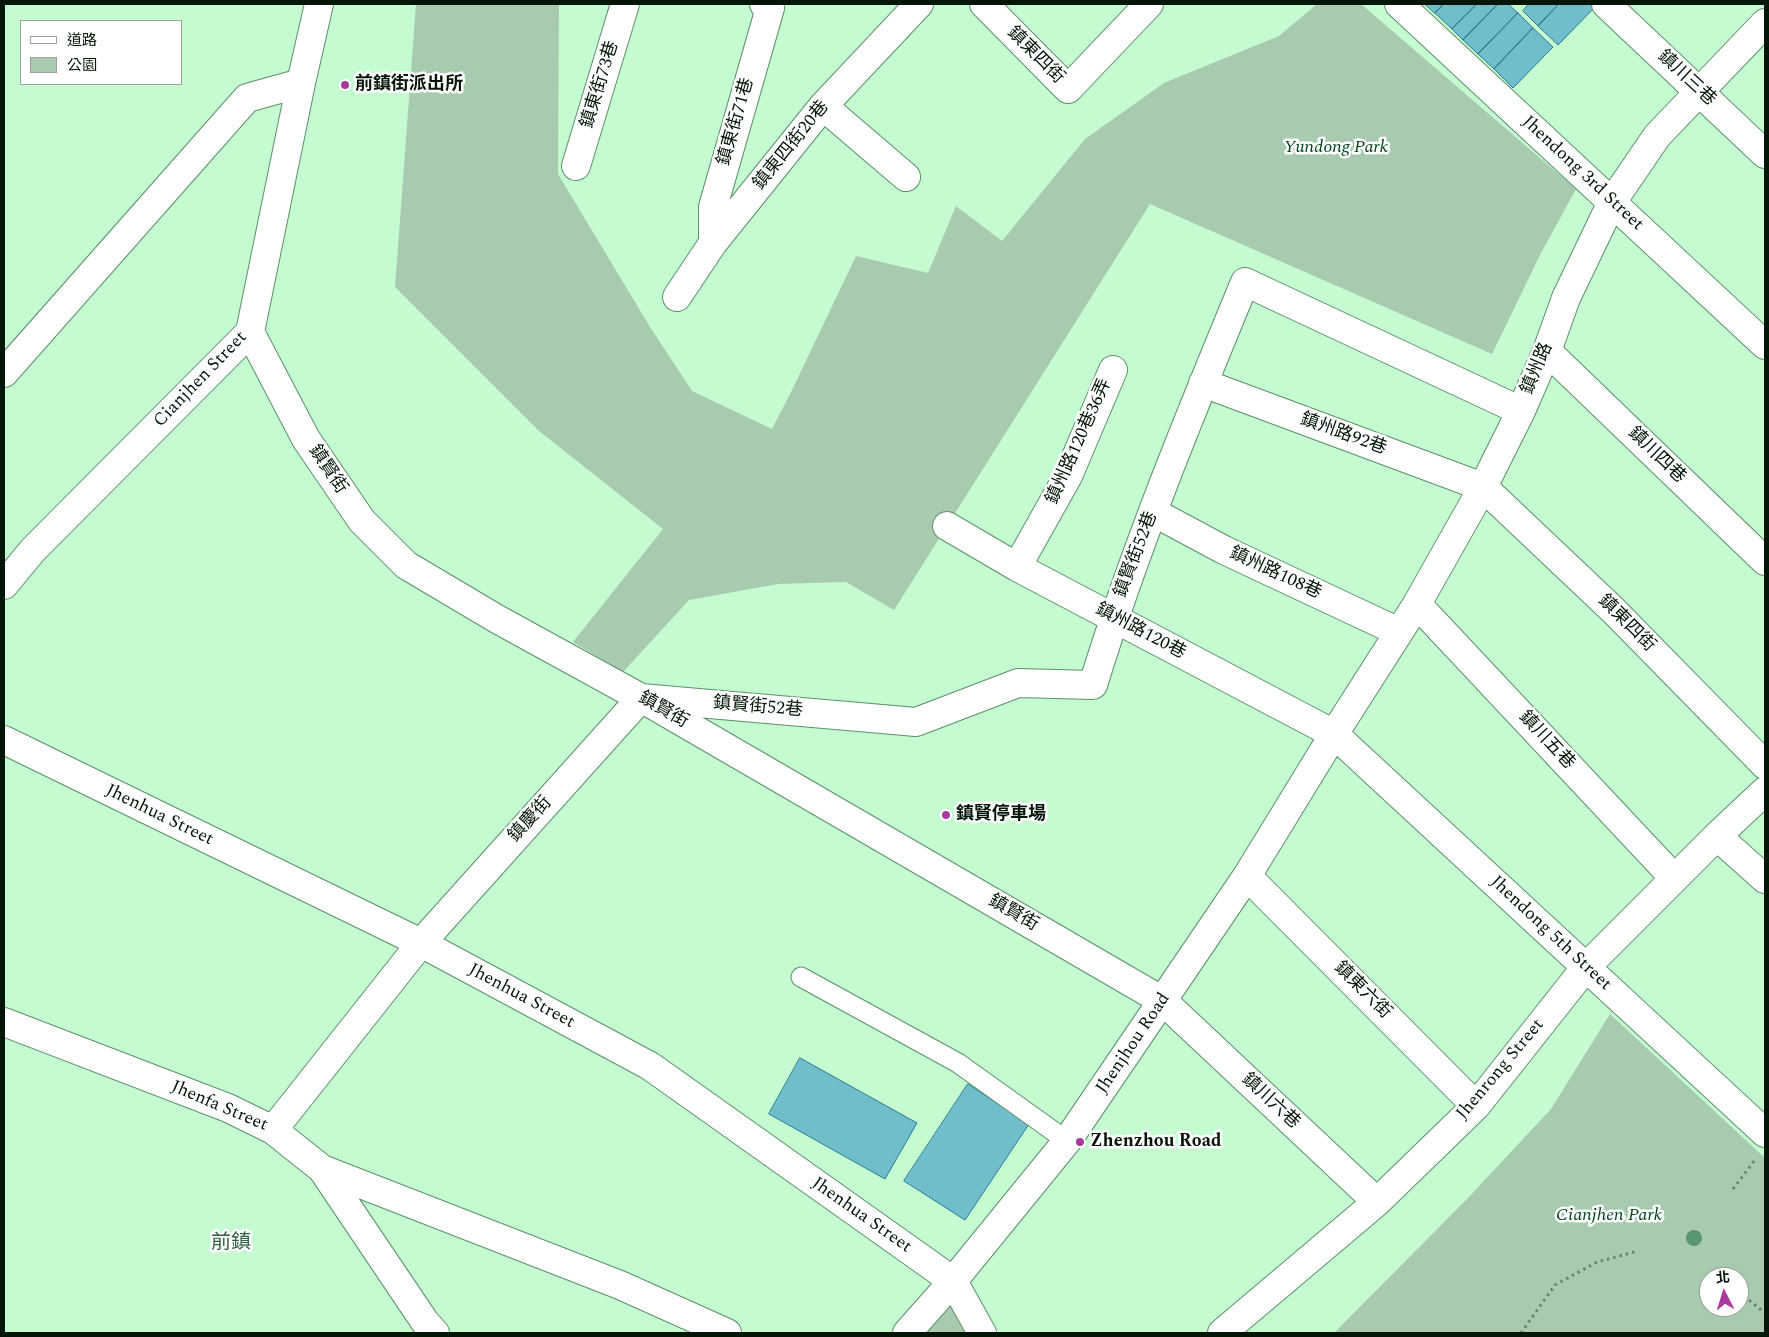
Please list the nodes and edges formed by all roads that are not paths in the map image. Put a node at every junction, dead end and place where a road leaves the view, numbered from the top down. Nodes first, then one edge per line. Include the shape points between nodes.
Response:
1 (319, 4) edge
2 (625, 4) edge
3 (764, 4) edge
4 (919, 4) edge
5 (984, 4) edge
6 (1149, 4) edge
7 (1399, 4) edge
8 (1606, 4) edge
9 (1765, 23) edge
10 (301, 83) junction
11 (1699, 91) junction
12 (823, 106) junction
13 (1765, 154) edge
14 (576, 166) dead end
15 (906, 177) dead end
16 (1612, 202) junction
17 (713, 243) junction
18 (677, 297) dead end
19 (250, 332) junction
20 (1765, 345) edge
21 (1547, 351) junction
22 (1113, 370) dead end
23 (4, 373) edge
24 (1203, 383) junction
25 (1520, 411) junction
26 (1483, 487) junction
27 (1153, 512) junction
28 (947, 526) dead end
29 (1765, 561) edge
30 (1016, 567) junction
31 (4, 585) edge
32 (1417, 604) junction
33 (1114, 618) junction
34 (1399, 632) junction
35 (641, 698) junction
36 (1334, 734) junction
37 (4, 740) edge
38 (1765, 765) edge
39 (1765, 791) edge
40 (1717, 836) junction
41 (1247, 876) junction
42 (1674, 878) junction
43 (1765, 879) edge
44 (421, 943) junction
45 (1586, 966) junction
46 (801, 976) dead end
47 (1163, 1002) junction
48 (4, 1022) edge
49 (1476, 1106) junction
50 (273, 1130) junction
51 (1765, 1133) edge
52 (1067, 1141) junction
53 (322, 1169) junction
54 (1377, 1202) junction
55 (954, 1281) junction
56 (435, 1333) edge
57 (727, 1333) edge
58 (907, 1333) edge
59 (982, 1333) edge
60 (1222, 1333) edge

1 - 10 street, Cianjhen Street
2 - 14 street, 鎮東街73巷
3 - 17 street, 鎮東街71巷 via 770,8 713,207
4 - 12 street, 鎮東四街20巷
5 - 6 street, 鎮東四街 via 1068,89
7 - 16 street, Jhendong 3rd Street
8 - 11 street, 鎮川三巷
9 - 11 street, 鎮州路
10 - 19 street, Cianjhen Street
10 - 23 street via 247,98
11 - 13 street, 鎮川三巷
11 - 16 street, 鎮州路 via 1657,136
12 - 15 street
12 - 17 street, 鎮東四街20巷
16 - 20 street, Jhendong 3rd Street
16 - 21 street, 鎮州路 via 1566,298
17 - 18 street, 鎮東四街20巷
19 - 31 street, Cianjhen Street via 33,550
19 - 35 street, 鎮賢街 via 306,439 362,521 406,565
21 - 25 street, 鎮州路
21 - 29 street, 鎮川四巷
22 - 30 street, 鎮州路120巷36弄 via 1068,476
24 - 25 street, 鎮賢街52巷 via 1245,282
24 - 26 street, 鎮州路92巷
24 - 27 street, 鎮賢街52巷
25 - 26 street, 鎮州路
26 - 32 street, 鎮州路
26 - 38 street, 鎮東四街 via 1614,611
27 - 33 street, 鎮賢街52巷
27 - 34 street, 鎮州路108巷 via 1224,550
28 - 30 street, 鎮州路120巷
30 - 33 street, 鎮州路120巷
32 - 34 street, 鎮州路
32 - 42 street, 鎮川五巷
33 - 35 street, 鎮賢街52巷 via 1093,685 1018,683 916,722
33 - 36 street, 鎮州路120巷
34 - 36 street, 鎮州路
35 - 44 street, 鎮慶街
35 - 47 street, 鎮賢街
36 - 41 street, Jhenjhou Road
36 - 45 street, Jhendong 5th Street
37 - 44 street, Jhenhua Street
39 - 40 street, Jhenrong Street
40 - 42 street, Jhenrong Street
40 - 43 street
41 - 47 street, Jhenjhou Road
41 - 49 street, 鎮東六街
42 - 45 street, Jhenrong Street
44 - 50 street, 鎮慶街
44 - 55 street, Jhenhua Street via 650,1066
45 - 49 street, Jhenrong Street
45 - 51 street, Jhendong 5th Street
46 - 52 lane via 958,1063
47 - 52 street, Jhenjhou Road
47 - 54 street, 鎮川六巷
48 - 50 street, Jhenfa Street via 228,1108
49 - 54 street, Jhenrong Street
50 - 53 street, Jhenfa Street
52 - 55 street, Jhenjhou Road
53 - 56 street, Jhenfa Street
53 - 57 street via 620,1285
54 - 60 street, Jhenrong Street
55 - 58 street, Jhenjhou Road
55 - 59 street, Jhenhua Street

